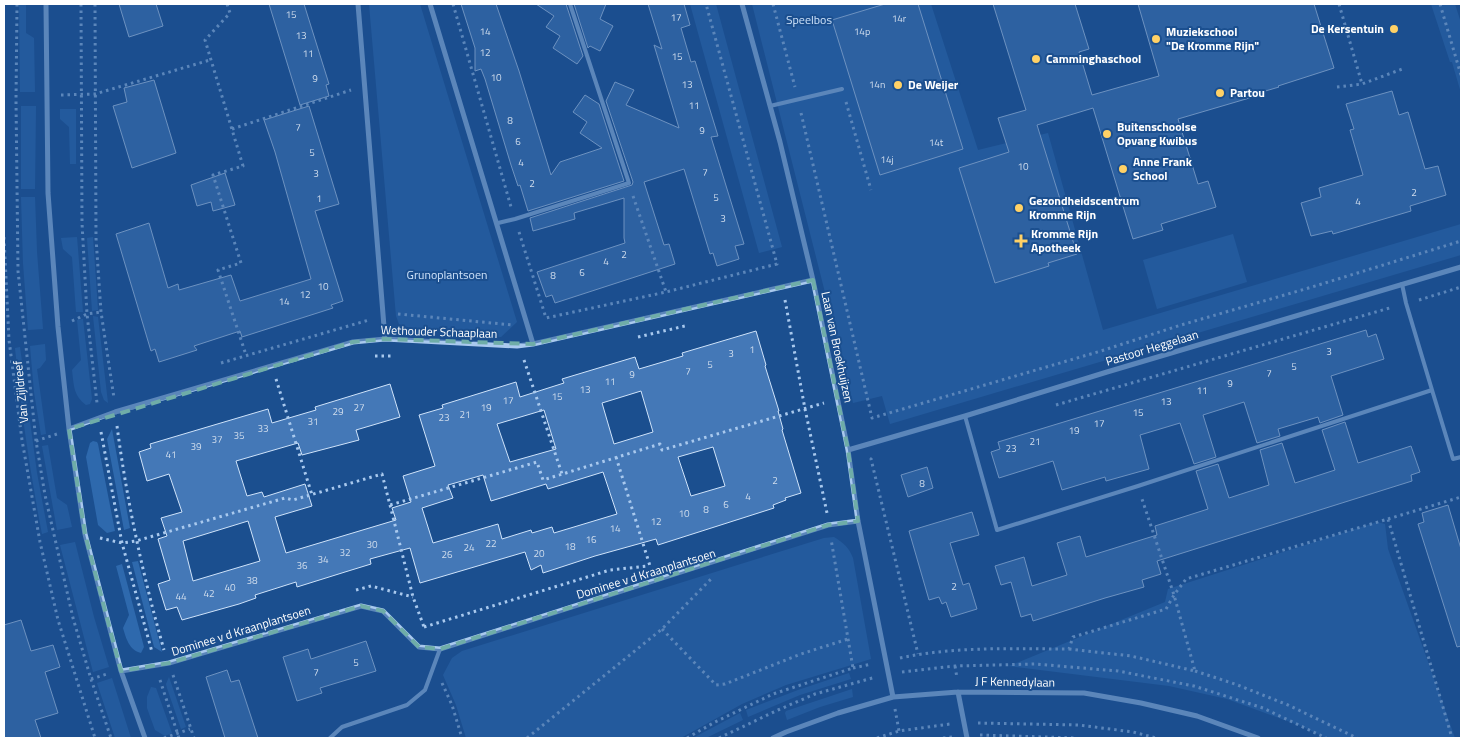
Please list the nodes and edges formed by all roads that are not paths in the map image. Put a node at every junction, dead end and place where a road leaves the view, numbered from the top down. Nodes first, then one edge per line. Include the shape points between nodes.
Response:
1 (46, 4) edge
2 (358, 4) edge
3 (430, 4) edge
4 (570, 4) edge
5 (742, 4) edge
6 (842, 90) road end
7 (770, 106) junction
8 (498, 223) junction
9 (1461, 267) edge
10 (813, 280) junction
11 (1402, 284) junction
12 (385, 339) junction
13 (533, 344) junction
14 (1432, 390) junction
15 (965, 416) junction
16 (69, 429) junction
17 (848, 450) junction
18 (1461, 457) edge
19 (858, 520) junction
20 (440, 649) junction
21 (121, 671) junction
22 (958, 692) junction
23 (893, 697) junction
24 (786, 732) junction
25 (966, 736) edge
26 (145, 738) edge
27 (330, 738) edge
28 (773, 738) edge
29 (786, 738) edge
30 (1258, 738) edge

1 - 16 street via 48,193
2 - 12 street
3 - 8 street
4 - 8 lane via 629,183
5 - 7 street, Laan van Broekhuijzen
6 - 7 lane
7 - 10 street, Laan van Broekhuijzen
8 - 13 street
9 - 11 street, Pastoor Heggelaan
10 - 13 street, Wethouder Schaaplaan
10 - 17 street, Laan van Broekhuijzen
11 - 14 lane
11 - 15 street, Pastoor Heggelaan
12 - 13 street, Wethouder Schaaplaan via 517,346
12 - 16 street, Wethouder Schaaplaan via 353,342 115,412
14 - 15 lane via 996,530
14 - 18 lane via 1453,460
15 - 17 street, Pastoor Heggelaan
16 - 21 street via 85,534
17 - 19 street, Laan van Broekhuijzen
19 - 20 street, Dominee v d Kraanplantsoen via 828,525
19 - 23 street, Laan van Broekhuijzen
20 - 21 street, Dominee v d Kraanplantsoen via 419,647 383,611 361,606 169,663
20 - 27 lane via 425,690 407,705 342,727
21 - 26 street
22 - 23 street, J F Kennedylaan
22 - 25 street
22 - 30 street, J F Kennedylaan via 1084,693 1197,716
23 - 24 street, J F Kennedylaan
24 - 28 street, J F Kennedylaan
24 - 29 street

